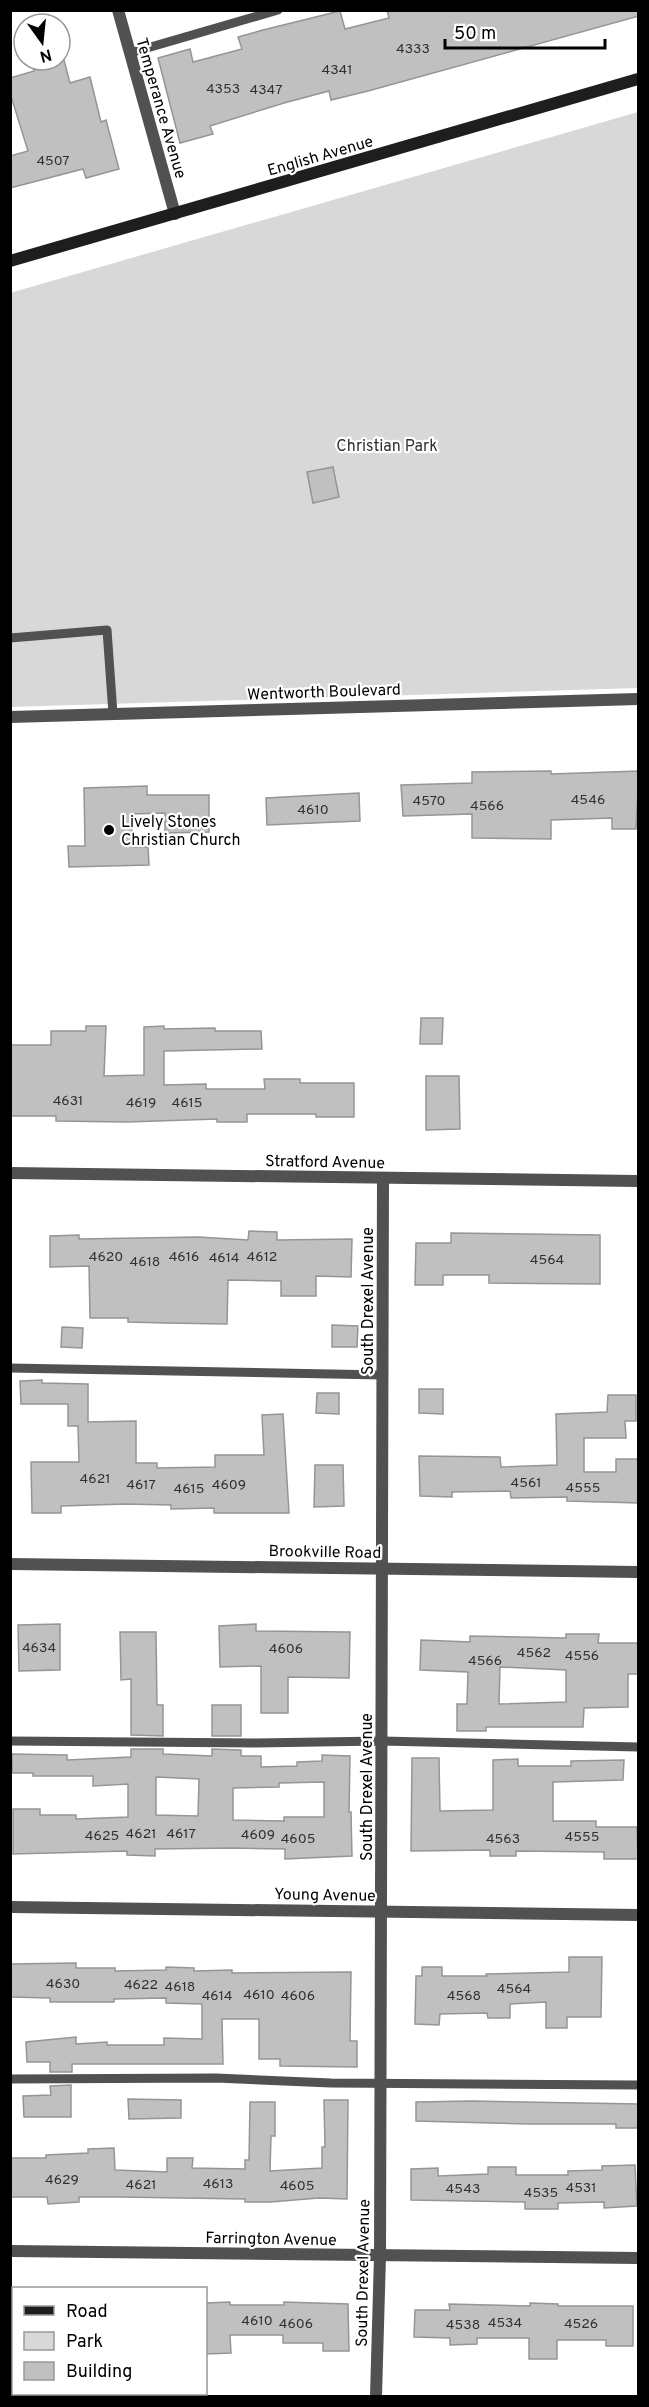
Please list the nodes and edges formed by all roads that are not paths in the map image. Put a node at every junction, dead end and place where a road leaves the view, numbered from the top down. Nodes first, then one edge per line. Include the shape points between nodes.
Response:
1 (118, 10) edge
2 (278, 10) edge
3 (130, 53) junction
4 (639, 79) edge
5 (175, 214) junction
6 (10, 261) edge
7 (10, 638) edge
8 (639, 699) edge
9 (113, 714) junction
10 (10, 717) edge
11 (10, 1173) edge
12 (383, 1178) junction
13 (639, 1181) edge
14 (10, 1368) edge
15 (383, 1375) junction
16 (10, 1564) edge
17 (383, 1569) junction
18 (639, 1572) edge
19 (10, 1741) edge
20 (382, 1741) junction
21 (639, 1746) edge
22 (10, 1907) edge
23 (382, 1911) junction
24 (639, 1915) edge
25 (10, 2079) edge
26 (381, 2082) junction
27 (639, 2085) edge
28 (10, 2251) edge
29 (380, 2256) junction
30 (639, 2258) edge
31 (376, 2397) edge

1 - 3 street, Temperance Avenue
2 - 3 lane
3 - 5 street, Temperance Avenue
4 - 5 main road, English Avenue
5 - 6 main road, English Avenue
7 - 9 lane via 106,630
8 - 9 street, Wentworth Boulevard
9 - 10 street, Wentworth Boulevard
11 - 12 street, Stratford Avenue
12 - 13 street, Stratford Avenue
12 - 15 street, South Drexel Avenue
14 - 15 lane
15 - 17 street, South Drexel Avenue
16 - 17 street, Brookville Road
17 - 18 street, Brookville Road
17 - 20 street, South Drexel Avenue
19 - 20 lane
20 - 21 lane
20 - 23 street, South Drexel Avenue
22 - 23 street, Young Avenue
23 - 24 street, Young Avenue
23 - 26 street, South Drexel Avenue
25 - 26 lane
26 - 27 lane
26 - 29 street, South Drexel Avenue
28 - 29 street, Farrington Avenue
29 - 30 street, Farrington Avenue
29 - 31 street, South Drexel Avenue

